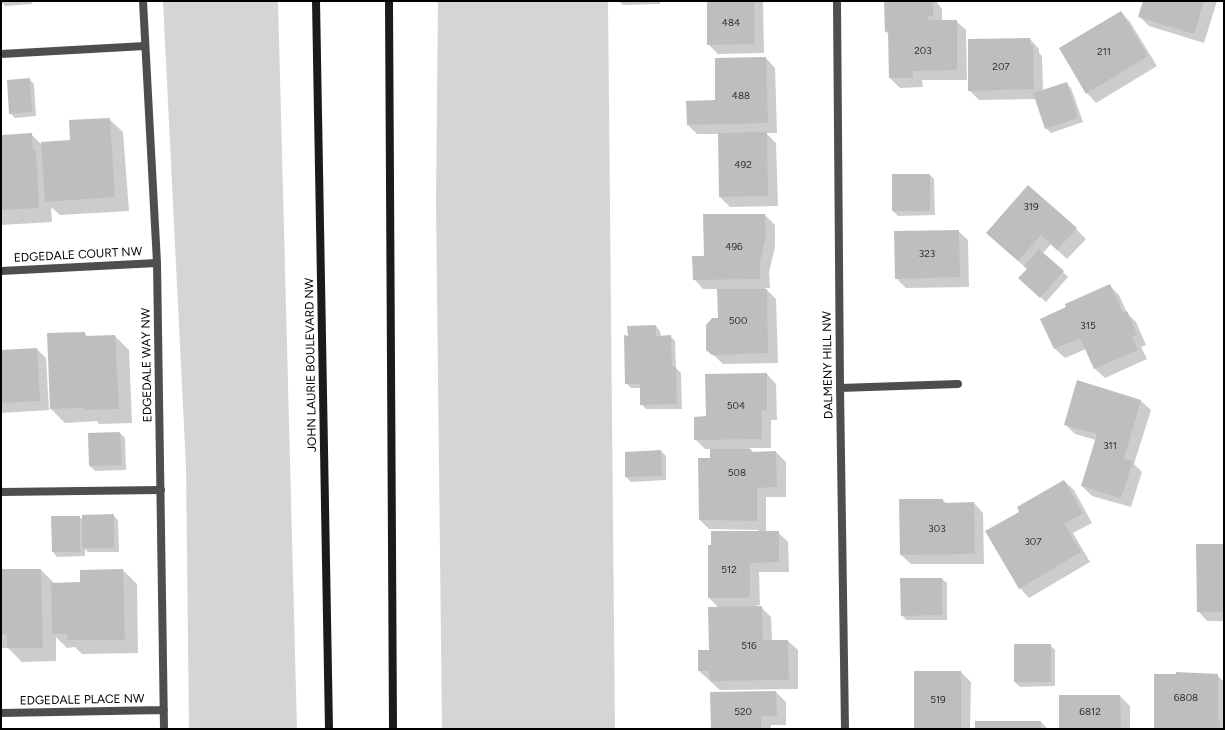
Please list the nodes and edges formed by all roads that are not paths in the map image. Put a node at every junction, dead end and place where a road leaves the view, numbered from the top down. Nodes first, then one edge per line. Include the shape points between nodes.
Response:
1 (143, 1) edge
2 (316, 1) edge
3 (389, 1) edge
4 (837, 1) edge
5 (145, 46) junction
6 (1, 54) edge
7 (157, 263) junction
8 (1, 271) edge
9 (958, 384) dead end
10 (840, 388) junction
11 (161, 490) junction
12 (1, 492) edge
13 (164, 710) junction
14 (1, 713) edge
15 (164, 729) edge
16 (329, 729) edge
17 (393, 729) edge
18 (845, 729) edge

1 - 5 street, EDGEDALE WAY NW
2 - 16 main road, JOHN LAURIE BOULEVARD NW
3 - 17 main road
4 - 10 street, DALMENY HILL NW
5 - 6 street
5 - 7 street, EDGEDALE WAY NW
7 - 8 street, EDGEDALE COURT NW
7 - 11 street, EDGEDALE WAY NW
9 - 10 street
10 - 18 street, DALMENY HILL NW
11 - 12 street
11 - 13 street, EDGEDALE WAY NW
13 - 14 street, EDGEDALE PLACE NW
13 - 15 street, EDGEDALE WAY NW

